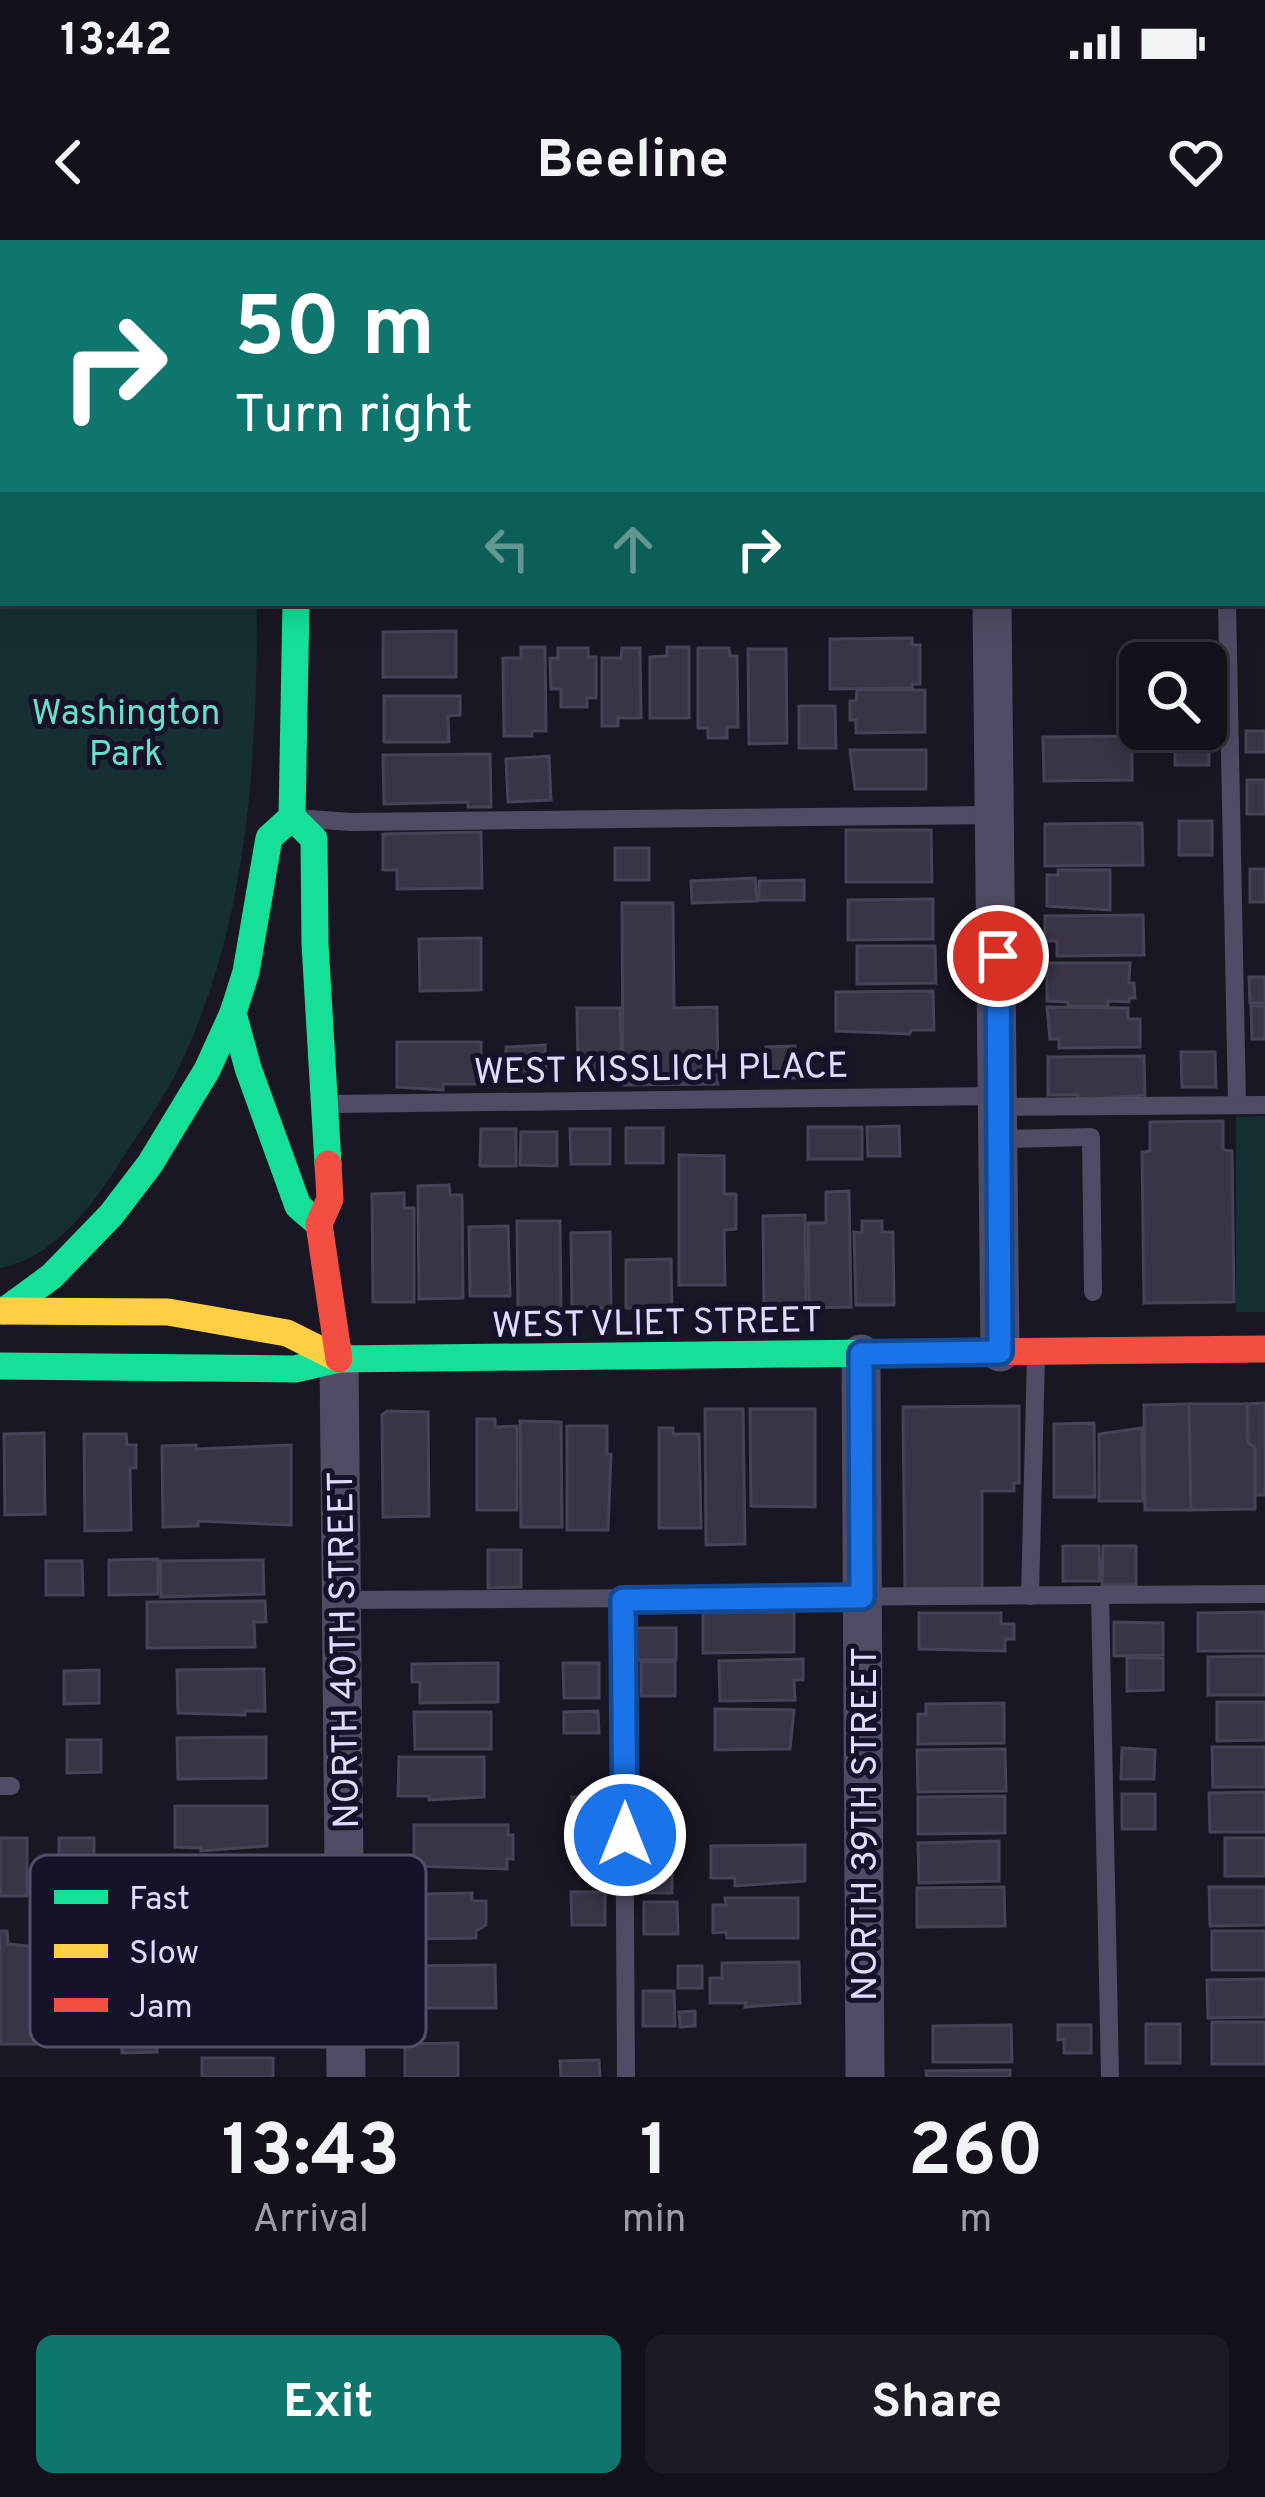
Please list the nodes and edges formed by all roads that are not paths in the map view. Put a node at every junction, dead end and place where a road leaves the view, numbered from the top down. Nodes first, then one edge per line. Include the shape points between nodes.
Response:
1 (296, 606) edge
2 (992, 606) edge
3 (1226, 606) edge
4 (996, 815) junction
5 (292, 818) junction
6 (233, 1013) junction
7 (324, 1103) junction
8 (1237, 1104) junction
9 (1265, 1105) edge
10 (999, 1114) junction
11 (320, 1224) junction
12 (1093, 1292) dead end
13 (2, 1311) edge
14 (1265, 1349) edge
15 (1018, 1352) junction
16 (861, 1354) junction
17 (338, 1359) junction
18 (0, 1366) edge
19 (1265, 1594) edge
20 (1100, 1595) junction
21 (1030, 1596) junction
22 (862, 1597) junction
23 (341, 1600) junction
24 (623, 1600) junction
25 (344, 1855) edge
26 (346, 2047) edge
27 (346, 2077) edge
28 (626, 2077) edge
29 (865, 2077) edge
30 (1110, 2077) edge

1 - 5 street, NORTH 40TH STREET
2 - 4 street
3 - 8 lane
4 - 5 lane
4 - 10 street
5 - 6 street, NORTH 40TH STREET via 268,838
5 - 7 street, NORTH 40TH STREET via 314,839
6 - 11 street, NORTH 40TH STREET via 298,1206
6 - 13 street via 150,1164 74,1254
7 - 10 lane, WEST KISSLICH PLACE
7 - 11 street, NORTH 40TH STREET via 330,1199
8 - 9 lane
8 - 10 lane
10 - 12 lane via 1091,1137
10 - 15 street
11 - 17 street, NORTH 40TH STREET
13 - 17 street, WEST VLIET STREET via 200,1316 287,1334
14 - 15 street, WEST VLIET STREET
15 - 16 street, WEST VLIET STREET
15 - 21 lane
16 - 17 street, WEST VLIET STREET
16 - 22 street, NORTH 39TH STREET
17 - 18 street, WEST VLIET STREET via 296,1369
17 - 23 street, NORTH 40TH STREET
19 - 20 lane
20 - 21 lane
20 - 30 lane
21 - 22 lane
22 - 24 lane
22 - 29 street, NORTH 39TH STREET
23 - 24 lane
23 - 25 street, NORTH 40TH STREET
24 - 28 lane
26 - 27 street, NORTH 40TH STREET

